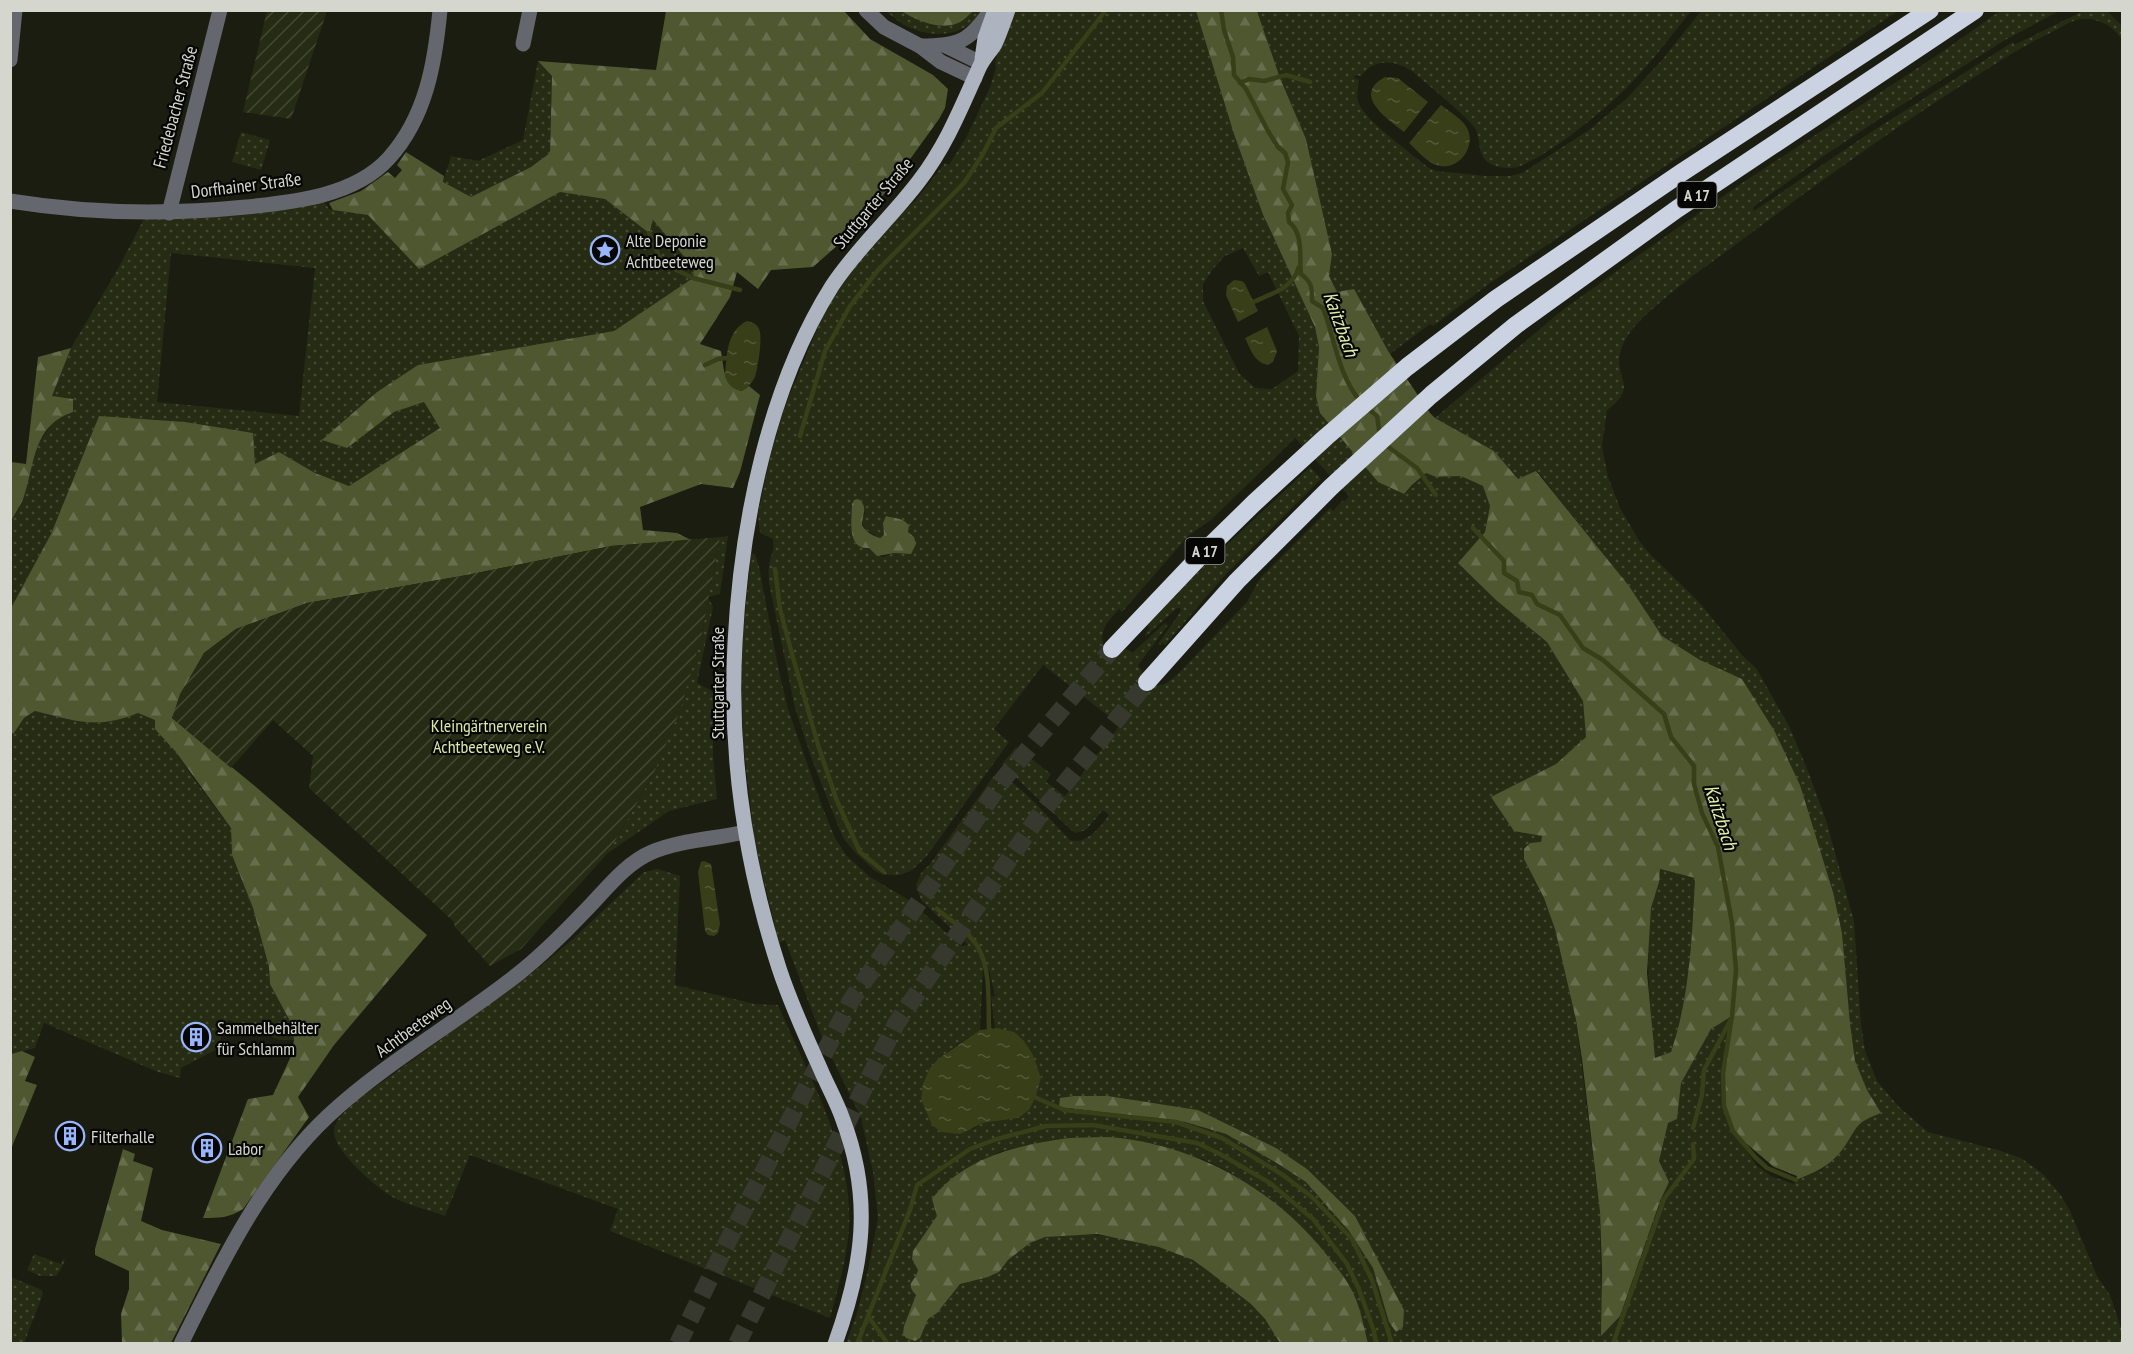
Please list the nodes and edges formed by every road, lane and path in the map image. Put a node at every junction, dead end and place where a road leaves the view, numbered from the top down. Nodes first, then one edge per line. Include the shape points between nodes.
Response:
1 (15, 10) edge
2 (220, 10) edge
3 (440, 10) edge
4 (530, 10) edge
5 (866, 10) edge
6 (993, 10) edge
7 (1008, 10) edge
8 (1930, 10) edge
9 (1975, 10) edge
10 (523, 44) dead end
11 (920, 46) junction
12 (946, 46) junction
13 (10, 60) edge
14 (981, 63) junction
15 (975, 78) junction
16 (10, 201) edge
17 (169, 213) junction
18 (1112, 649) tunnel mouth
19 (1147, 682) tunnel mouth
20 (745, 832) junction
21 (181, 1344) edge
22 (835, 1344) edge

1 - 13 street
2 - 17 street, Friedebacher Straße
3 - 17 street, Dorfhainer Straße via 436,53 425,98 403,140 379,167 347,186 284,203
4 - 10 street
5 - 11 street via 884,27
6 - 12 street via 977,31
6 - 14 main road, Stuttgarter Straße
7 - 14 main road, Stuttgarter Straße
8 - 18 highway, A 17 via 1554,259 1407,368 1303,458 1207,549
9 - 19 highway, A 17 via 1677,209 1516,325 1431,395 1330,487 1237,581
11 - 12 street
11 - 15 street via 941,62
12 - 14 street
14 - 15 main road, Stuttgarter Straße
15 - 20 main road, Stuttgarter Straße via 940,152 917,185 856,253 811,322 772,423 746,539 735,633 737,763
16 - 17 street, Dorfhainer Straße via 108,212
20 - 21 street, Achtbeeteweg via 668,847 637,860 545,952 330,1114 271,1182 239,1232
20 - 22 main road, Stuttgarter Straße via 756,884 794,1011 843,1118 855,1156 861,1195 859,1254

